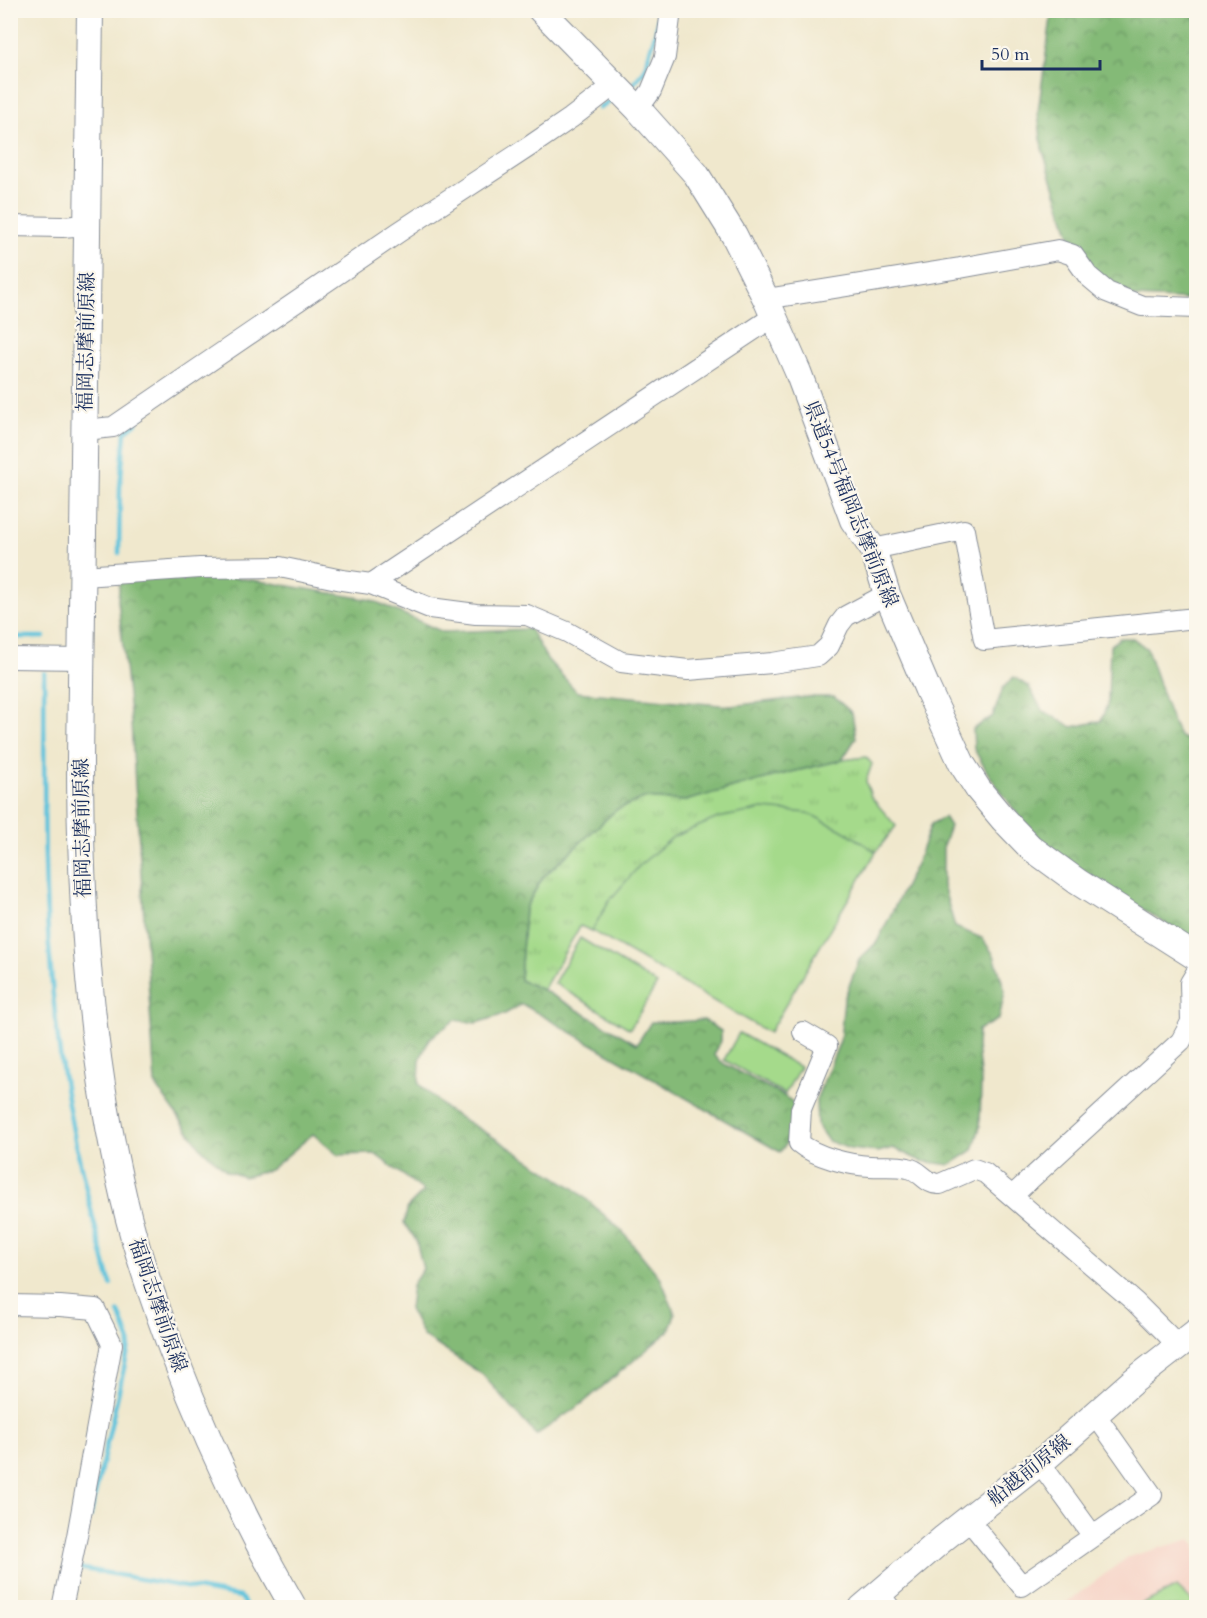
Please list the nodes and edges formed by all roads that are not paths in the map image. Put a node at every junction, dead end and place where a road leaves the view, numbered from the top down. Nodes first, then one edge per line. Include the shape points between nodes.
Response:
1 (90, 10) edge
2 (541, 10) edge
3 (671, 10) edge
4 (614, 85) junction
5 (638, 109) junction
6 (87, 225) junction
7 (10, 226) edge
8 (770, 308) junction
9 (1197, 308) edge
10 (85, 430) junction
11 (873, 549) junction
12 (83, 576) junction
13 (371, 584) junction
14 (887, 594) junction
15 (1197, 618) edge
16 (10, 658) edge
17 (82, 659) junction
18 (1197, 957) edge
19 (1197, 973) edge
20 (803, 1032) dead end
21 (1012, 1197) junction
22 (10, 1305) edge
23 (1197, 1332) edge
24 (1177, 1348) junction
25 (1095, 1414) junction
26 (1040, 1462) junction
27 (968, 1519) junction
28 (1093, 1536) junction
29 (877, 1603) edge
30 (62, 1608) edge
31 (294, 1608) edge

1 - 6 main road, 福岡志摩前原線
2 - 4 main road, 県道54号福岡志摩前原線
3 - 5 street via 665,57 651,91
4 - 5 main road, 県道54号福岡志摩前原線
4 - 10 street via 563,124 114,427
5 - 8 main road, 県道54号福岡志摩前原線 via 696,174 734,235
6 - 7 street
6 - 10 main road, 福岡志摩前原線
8 - 9 street via 1058,250 1073,255 1088,276 1107,292 1142,306
8 - 11 main road, 県道54号福岡志摩前原線 via 853,520
8 - 13 street
10 - 12 main road, 福岡志摩前原線
11 - 14 main road, 県道54号福岡志摩前原線
11 - 15 street via 964,530 984,640
12 - 13 street via 280,567
12 - 17 main road, 福岡志摩前原線
13 - 14 street via 430,608 526,615 621,662 688,670 818,656 829,646 846,616
14 - 18 main road, 県道54号福岡志摩前原線 via 962,764 1003,819 1030,847 1078,882
16 - 17 street
17 - 31 main road, 福岡志摩前原線 via 81,846 86,956 100,1080 124,1199 141,1264 196,1412 233,1494
19 - 21 street via 1190,983 1191,1022 1180,1041
20 - 21 street via 827,1046 801,1109 802,1146 843,1161 911,1168 936,1185 974,1169 985,1173
21 - 24 street via 1135,1302
22 - 30 street via 95,1309 112,1344
23 - 24 main road, 船越前原線
24 - 25 main road, 船越前原線
25 - 26 main road, 船越前原線
25 - 28 street via 1152,1495
26 - 27 main road, 船越前原線
26 - 28 street
27 - 28 street via 1022,1586
27 - 29 main road, 船越前原線

